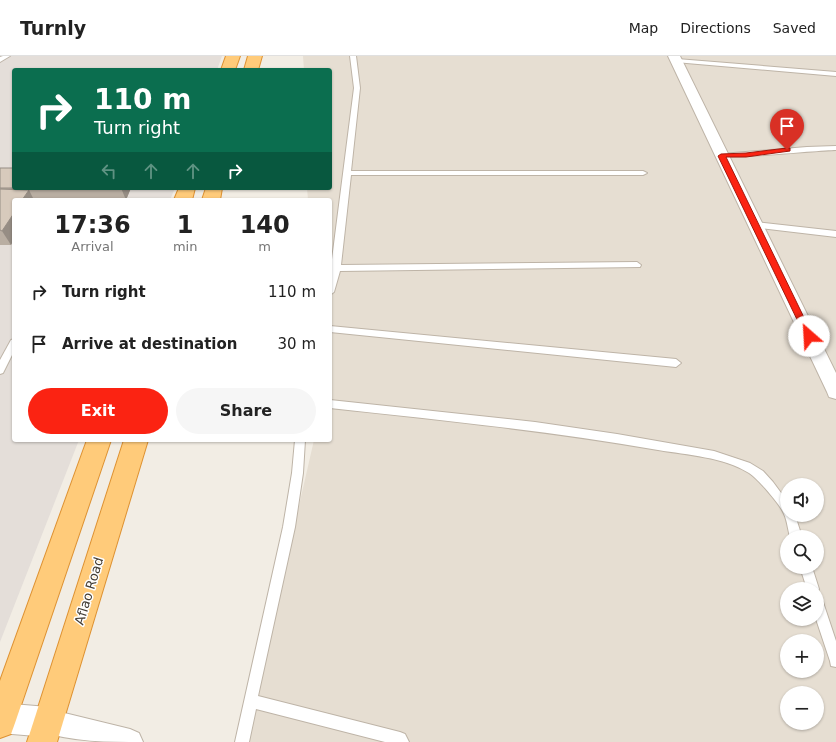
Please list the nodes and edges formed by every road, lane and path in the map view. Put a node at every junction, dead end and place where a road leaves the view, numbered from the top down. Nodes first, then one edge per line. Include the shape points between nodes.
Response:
1 (7, 56) edge
2 (233, 56) edge
3 (255, 56) edge
4 (353, 56) edge
5 (676, 58) edge
6 (0, 60) edge
7 (229, 68) edge
8 (251, 68) edge
9 (836, 74) edge
10 (836, 148) edge
11 (721, 156) junction
12 (643, 173) dead end
13 (347, 174) junction
14 (755, 225) junction
15 (836, 234) edge
16 (637, 266) dead end
17 (336, 268) junction
18 (332, 284) edge
19 (332, 329) edge
20 (12, 346) edge
21 (676, 363) dead end
22 (0, 370) edge
23 (836, 392) edge
24 (332, 404) edge
25 (98, 442) edge
26 (135, 442) edge
27 (300, 442) edge
28 (780, 500) edge
29 (824, 623) edge
30 (836, 660) edge
31 (250, 701) junction
32 (1, 720) edge
33 (45, 732) edge
34 (130, 742) edge
35 (242, 742) edge
36 (402, 742) edge

1 - 6 lane
2 - 7 highway
3 - 8 highway
4 - 13 lane via 357,88
5 - 9 lane
5 - 11 street
10 - 11 lane
11 - 14 street
12 - 13 lane
13 - 17 lane
14 - 15 lane
14 - 23 street
16 - 17 lane
17 - 18 lane
19 - 21 lane
20 - 22 lane
24 - 28 lane via 622,439 726,459 747,466 764,478
25 - 32 highway
26 - 33 highway, Aflao Road
27 - 31 lane via 300,467 284,554
29 - 30 lane
31 - 35 lane
31 - 36 lane via 400,739
32 - 33 street
33 - 34 street

